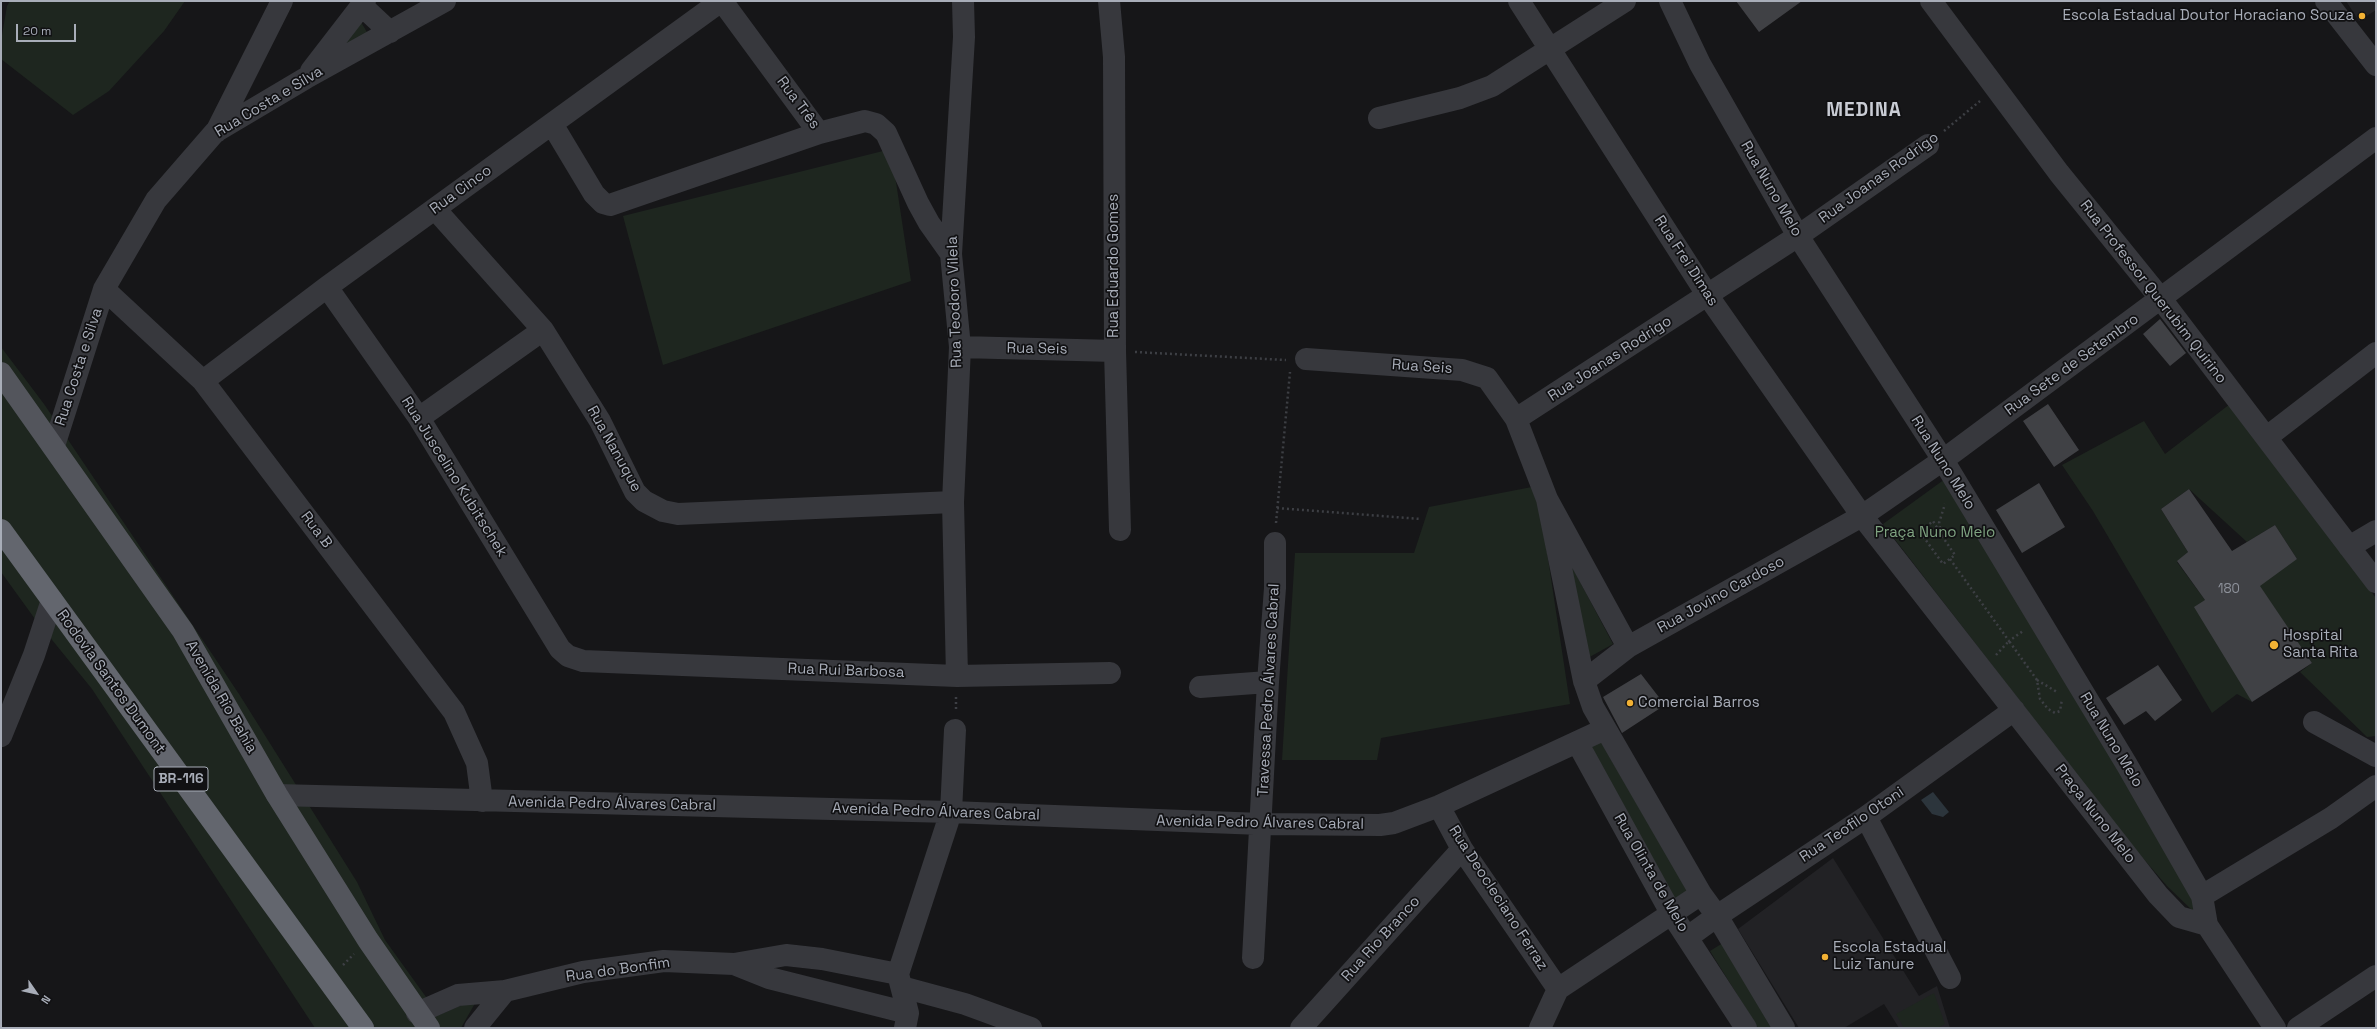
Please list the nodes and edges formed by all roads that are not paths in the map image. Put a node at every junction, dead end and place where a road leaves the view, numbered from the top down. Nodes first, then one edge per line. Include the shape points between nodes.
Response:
1 (282, 1) edge
2 (445, 1) edge
3 (721, 1) edge
4 (963, 1) edge
5 (1108, 1) edge
6 (1519, 1) edge
7 (1625, 1) edge
8 (1670, 1) edge
9 (1931, 1) edge
10 (2326, 1) edge
11 (363, 3) edge
12 (390, 32) junction
13 (1550, 47) junction
14 (2376, 65) edge
15 (306, 78) junction
16 (1379, 118) dead end
17 (552, 124) junction
18 (216, 132) junction
19 (819, 133) junction
20 (2376, 138) edge
21 (1928, 144) road end
22 (435, 210) junction
23 (1798, 236) junction
24 (951, 254) junction
25 (327, 287) junction
26 (104, 289) junction
27 (1708, 296) junction
28 (2161, 299) junction
29 (543, 330) junction
30 (960, 346) junction
31 (1115, 350) junction
32 (2376, 353) edge
33 (1296, 362) road end
34 (1, 373) edge
35 (203, 381) junction
36 (419, 418) junction
37 (1516, 419) junction
38 (2267, 437) junction
39 (54, 446) junction
40 (1943, 460) junction
41 (1547, 499) junction
42 (953, 502) junction
43 (1862, 516) junction
44 (1, 530) edge
45 (1120, 530) dead end
46 (2376, 531) edge
47 (1275, 543) dead end
48 (2349, 547) junction
49 (2376, 582) edge
50 (52, 600) junction
51 (1628, 648) junction
52 (583, 661) joint
53 (1110, 673) dead end
54 (957, 676) junction
55 (1584, 681) junction
56 (1268, 682) junction
57 (1200, 686) dead end
58 (2014, 710) junction
59 (2314, 722) dead end
60 (1605, 728) junction
61 (955, 730) road end
62 (1, 736) edge
63 (1577, 742) junction
64 (2376, 756) edge
65 (2376, 786) edge
66 (277, 795) junction
67 (482, 801) junction
68 (1439, 806) junction
69 (951, 812) junction
70 (1866, 817) junction
71 (1261, 824) junction
72 (1462, 849) junction
73 (1701, 894) junction
74 (2202, 896) junction
75 (1671, 913) junction
76 (1717, 916) junction
77 (2207, 925) junction
78 (1688, 937) junction
79 (1253, 958) dead end
80 (734, 964) junction
81 (2376, 976) edge
82 (1950, 978) dead end
83 (900, 980) junction
84 (1558, 990) junction
85 (505, 991) junction
86 (423, 1021) edge
87 (906, 1021) edge
88 (363, 1028) edge
89 (474, 1028) edge
90 (1031, 1028) edge
91 (1301, 1028) edge
92 (1540, 1028) edge
93 (1746, 1028) edge
94 (1784, 1028) edge
95 (2275, 1028) edge
96 (2298, 1028) edge

1 - 18 street
2 - 12 street, Rua Costa e Silva
3 - 17 street, Rua Cinco
3 - 19 street, Rua Três
4 - 24 street, Rua Teodoro Vilela via 964,37
5 - 31 street, Rua Eduardo Gomes via 1114,57
6 - 13 street, Rua Frei Dimas
7 - 13 street
8 - 23 street, Rua Nuno Melo via 1700,64
9 - 28 street, Rua Professor Querubim Quirino via 2059,174
10 - 14 street
11 - 12 street
11 - 15 street
12 - 15 street, Rua Costa e Silva
13 - 16 street via 1492,86 1460,98
13 - 27 street, Rua Frei Dimas
15 - 18 street, Rua Costa e Silva
17 - 19 street via 594,194 603,203 610,205
17 - 22 street, Rua Cinco
18 - 26 street, Rua Costa e Silva via 156,200
19 - 24 street, Rua Três via 865,121 876,124 886,133 918,203
20 - 28 street, Rua Sete de Setembro
21 - 23 street, Rua Joanas Rodrigo
22 - 25 street, Rua Cinco
22 - 29 street, Rua Nanuque
23 - 27 street, Rua Joanas Rodrigo
23 - 40 street, Rua Nuno Melo
24 - 30 street, Rua Teodoro Vilela
25 - 35 street, Rua Cinco
25 - 36 street, Rua Juscelino Kubitschek
26 - 35 street, Rua B
26 - 39 street, Rua Costa e Silva
27 - 37 street, Rua Joanas Rodrigo
27 - 43 street, Rua Frei Dimas
28 - 38 street, Rua Professor Querubim Quirino
28 - 40 street, Rua Sete de Setembro
29 - 36 street
29 - 42 street, Rua Nanuque via 600,421 635,492 644,501 662,511 678,514
30 - 31 street, Rua Seis
30 - 42 street, Rua Teodoro Vilela
31 - 45 street, Rua Eduardo Gomes
32 - 38 street
33 - 37 street, Rua Seis via 1462,370 1475,373 1487,378
34 - 39 main road, Avenida Rio Bahia
35 - 67 street, Rua B via 454,712 477,763
36 - 52 street, Rua Juscelino Kubitschek via 560,649 568,656
37 - 41 street
38 - 48 street, Rua Professor Querubim Quirino
39 - 66 main road, Avenida Rio Bahia via 183,631
40 - 43 street, Rua Sete de Setembro
40 - 74 street, Rua Nuno Melo via 2127,765
41 - 51 street
41 - 55 street
42 - 54 street, Rua Teodoro Vilela
43 - 51 street, Rua Jovino Cardoso
43 - 58 street, Praça Nuno Melo
44 - 50 highway, Rodovia Santos Dumont / BR-116
46 - 48 street
47 - 56 street, Travessa Pedro Álvares Cabral via 1275,588
48 - 49 street, Rua Professor Querubim Quirino
50 - 62 street via 34,655
50 - 88 highway, Rodovia Santos Dumont / BR-116
51 - 55 street, Rua Jovino Cardoso
52 - 54 street, Rua Rui Barbosa
53 - 54 street, Rua Rui Barbosa
55 - 60 street
56 - 57 street
56 - 71 street, Travessa Pedro Álvares Cabral
58 - 70 street, Rua Teofilo Otoni
58 - 77 street, Praça Nuno Melo via 2158,895 2179,917
59 - 64 street
60 - 63 street
60 - 73 street
61 - 69 street
63 - 68 street, Avenida Pedro Álvares Cabral
63 - 75 street, Rua Olinta de Melo
65 - 74 street via 2331,818
66 - 67 street, Avenida Pedro Álvares Cabral
66 - 86 main road, Avenida Rio Bahia via 368,940
67 - 69 street, Avenida Pedro Álvares Cabral
68 - 71 street, Avenida Pedro Álvares Cabral via 1380,826
68 - 72 street, Rua Deocleciano Ferraz
69 - 71 street, Avenida Pedro Álvares Cabral
69 - 83 street
70 - 76 street, Rua Teofilo Otoni
70 - 82 street
71 - 79 street, Travessa Pedro Álvares Cabral
72 - 84 street, Rua Deocleciano Ferraz
72 - 91 street, Rua Rio Branco
73 - 75 street
73 - 76 street
74 - 77 street, Rua Nuno Melo
75 - 78 street, Rua Olinta de Melo
75 - 84 street
76 - 78 street, Rua Teofilo Otoni
76 - 94 street
77 - 95 street, Rua Nuno Melo
78 - 93 street, Rua Olinta de Melo
80 - 83 street, Rua do Bonfim via 786,955 822,959
80 - 85 street, Rua do Bonfim via 664,961 583,972
80 - 87 street, Rua do Bonfim via 769,978
81 - 96 street
83 - 87 street
83 - 90 street, Rua do Bonfim
84 - 92 street
85 - 86 street, Rua do Bonfim via 458,995
85 - 89 street

